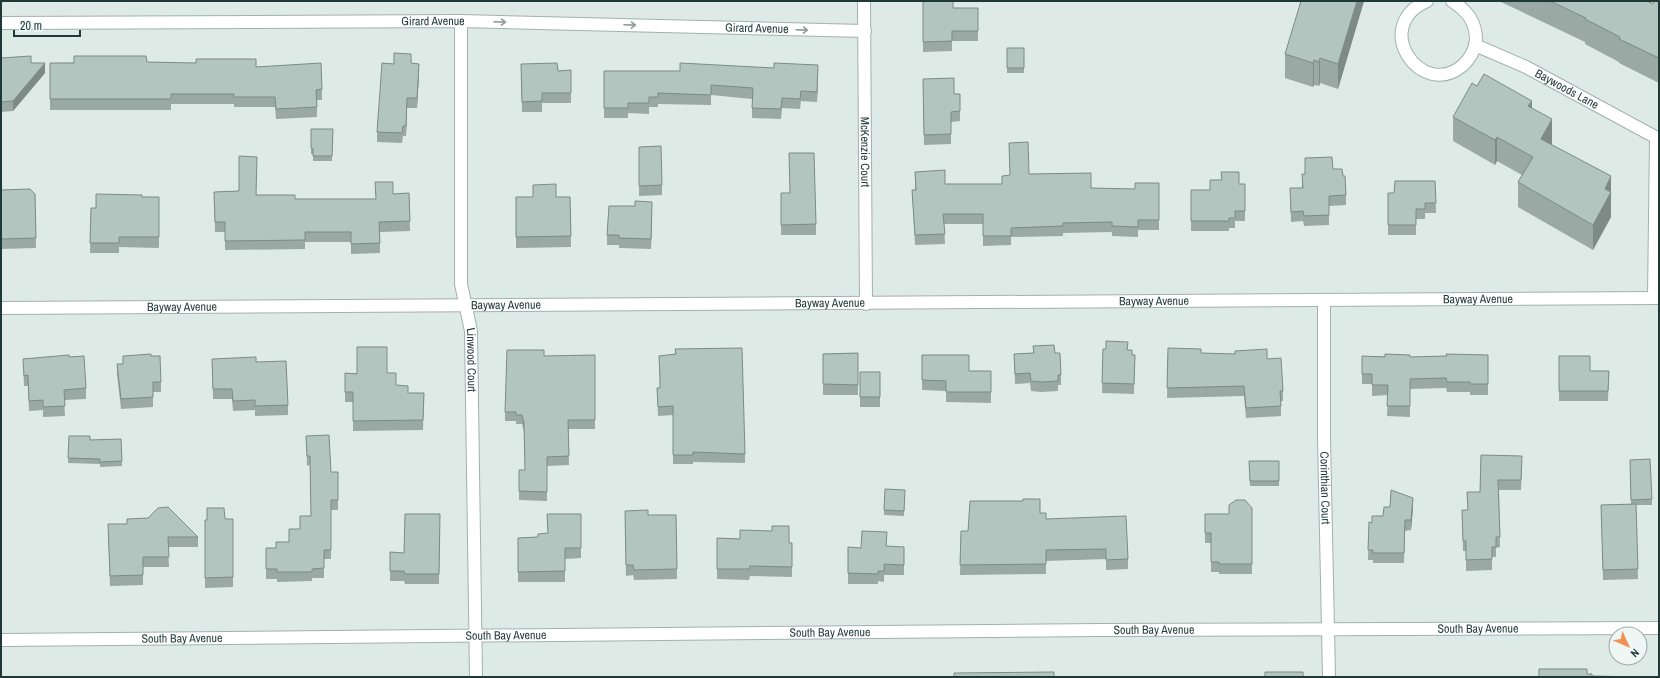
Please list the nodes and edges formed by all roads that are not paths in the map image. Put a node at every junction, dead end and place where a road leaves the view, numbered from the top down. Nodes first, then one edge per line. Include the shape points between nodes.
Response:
1 (864, 1) edge
2 (1427, 1) edge
3 (1452, 1) edge
4 (462, 21) junction
5 (1, 23) edge
6 (865, 31) junction
7 (1476, 45) junction
8 (1658, 139) edge
9 (1656, 298) edge
10 (1324, 300) junction
11 (866, 304) junction
12 (466, 305) junction
13 (1, 308) edge
14 (1659, 628) edge
15 (1329, 630) junction
16 (476, 636) junction
17 (1, 640) edge
18 (476, 677) edge
19 (1329, 677) edge

1 - 6 street, McKenzie Court
2 - 7 street via 1412,9 1404,20 1401,31 1404,51 1412,64 1426,72 1447,73 1465,63
3 - 7 street via 1466,10 1475,25
4 - 5 street, Girard Avenue
4 -> 6 street, Girard Avenue
4 - 12 street, Linwood Court via 460,284
6 - 11 street, McKenzie Court
7 - 8 street, Baywoods Lane via 1526,67
8 - 9 street, Baywoods Lane
9 - 10 street, Bayway Avenue
10 - 11 street, Bayway Avenue
10 - 15 street, Corinthian Court via 1324,438
11 - 12 street, Bayway Avenue
12 - 13 street, Bayway Avenue
12 - 16 street, Linwood Court via 471,331
14 - 15 street, South Bay Avenue
15 - 16 street, South Bay Avenue
15 - 19 street, Corinthian Court
16 - 17 street, South Bay Avenue
16 - 18 street, Linwood Court

